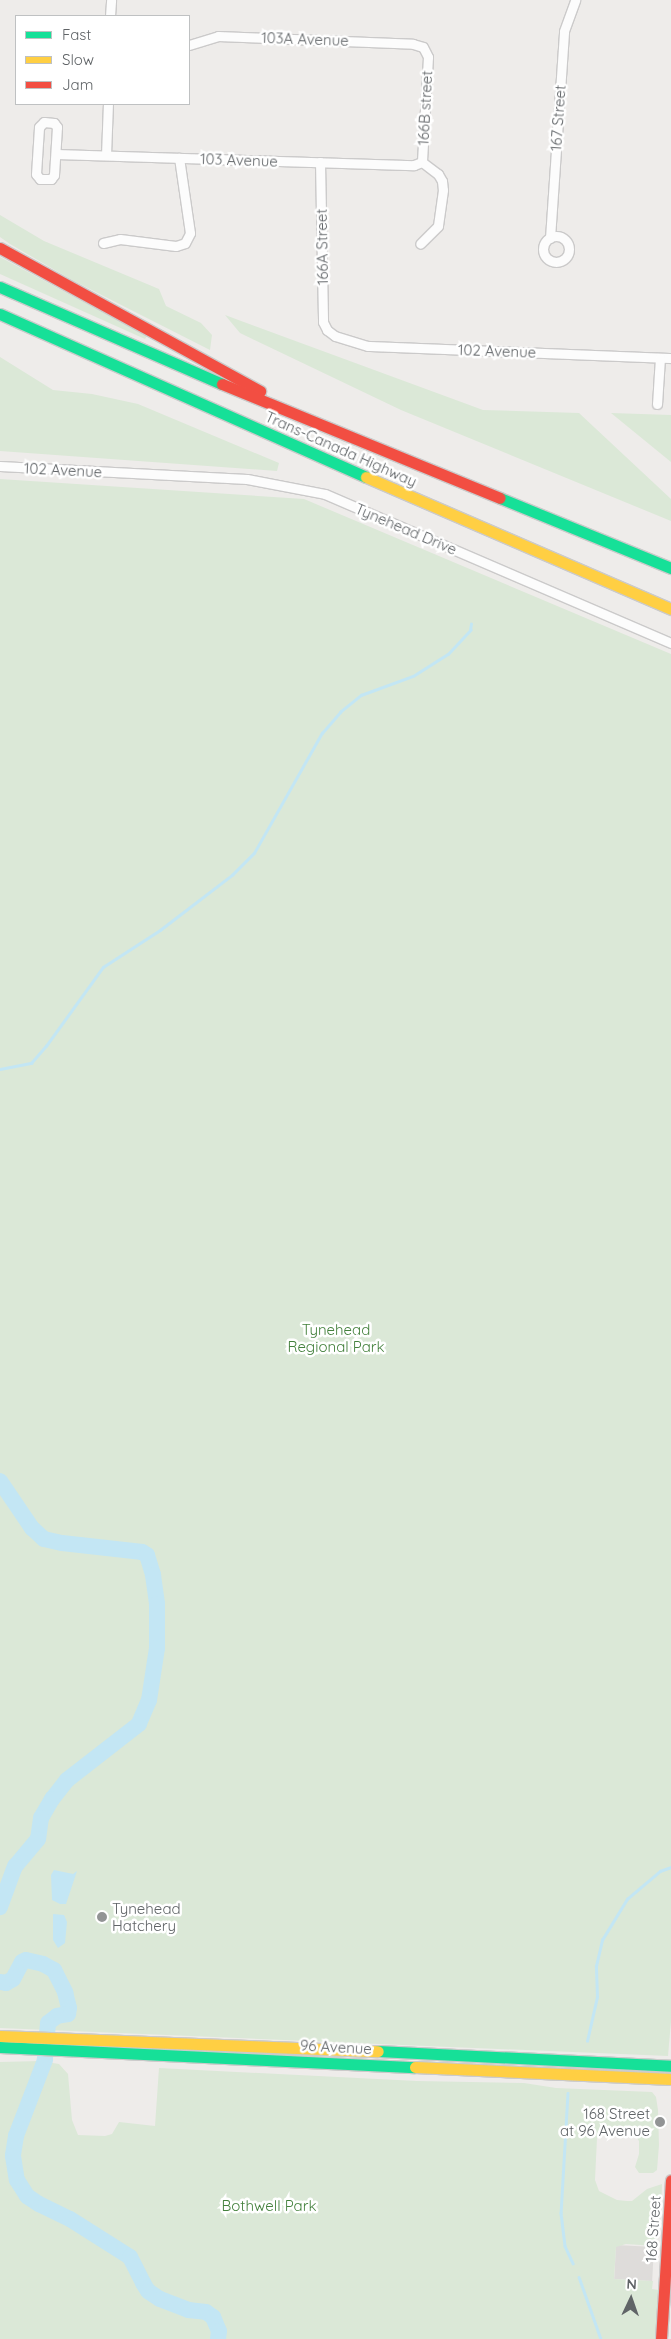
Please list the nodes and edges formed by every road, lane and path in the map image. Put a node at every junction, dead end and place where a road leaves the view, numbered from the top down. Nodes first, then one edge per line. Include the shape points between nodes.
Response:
1 (111, 0) edge
2 (574, 0) edge
3 (110, 15) edge
4 (190, 45) edge
5 (423, 47) joint
6 (108, 105) edge
7 (56, 154) junction
8 (106, 156) junction
9 (179, 158) junction
10 (320, 162) junction
11 (422, 162) junction
12 (550, 238) dead end
13 (102, 243) dead end
14 (420, 244) dead end
15 (0, 248) edge
16 (0, 287) edge
17 (0, 314) edge
18 (327, 330) joint
19 (660, 358) junction
20 (671, 358) edge
21 (657, 404) dead end
22 (325, 427) junction
23 (0, 466) edge
24 (126, 473) joint
25 (671, 568) edge
26 (671, 609) edge
27 (671, 644) edge
28 (0, 2036) edge
29 (24, 2043) junction
30 (63, 2045) junction
31 (0, 2047) edge
32 (671, 2066) edge
33 (671, 2079) edge
34 (671, 2180) edge
35 (661, 2339) edge

1 - 3 street
2 - 12 street, 167 Street via 564,31
4 - 5 street, 103A Avenue via 218,36 414,44
5 - 11 street, 166B street via 428,57
6 - 8 street
7 - 7 street via 57,126 44,122 39,127 36,174 40,179 53,177
7 - 8 street, 103 Avenue
8 - 9 street, 103 Avenue
9 - 10 street, 103 Avenue
9 - 13 street via 190,233 185,243 176,246 120,240
10 - 11 street, 103 Avenue via 414,165
10 - 18 street, 166A Street via 323,322
11 - 14 street, 166B street via 438,174 442,190 438,226
15 - 22 main road
16 - 22 main road, Trans-Canada Highway
17 - 26 main road, Trans-Canada Highway
18 - 19 street, 102 Avenue via 344,340 368,346
19 - 20 street, 102 Avenue
19 - 21 street
22 - 25 main road, Trans-Canada Highway
23 - 24 street, 102 Avenue
24 - 27 street, Tynehead Drive via 247,479 325,494
28 - 29 main road, 96 Avenue
29 - 30 main road, 96 Avenue
29 - 31 main road, 96 Avenue
30 - 32 main road, 96 Avenue via 263,2045
30 - 33 main road, 96 Avenue
34 - 35 main road, 168 Street

